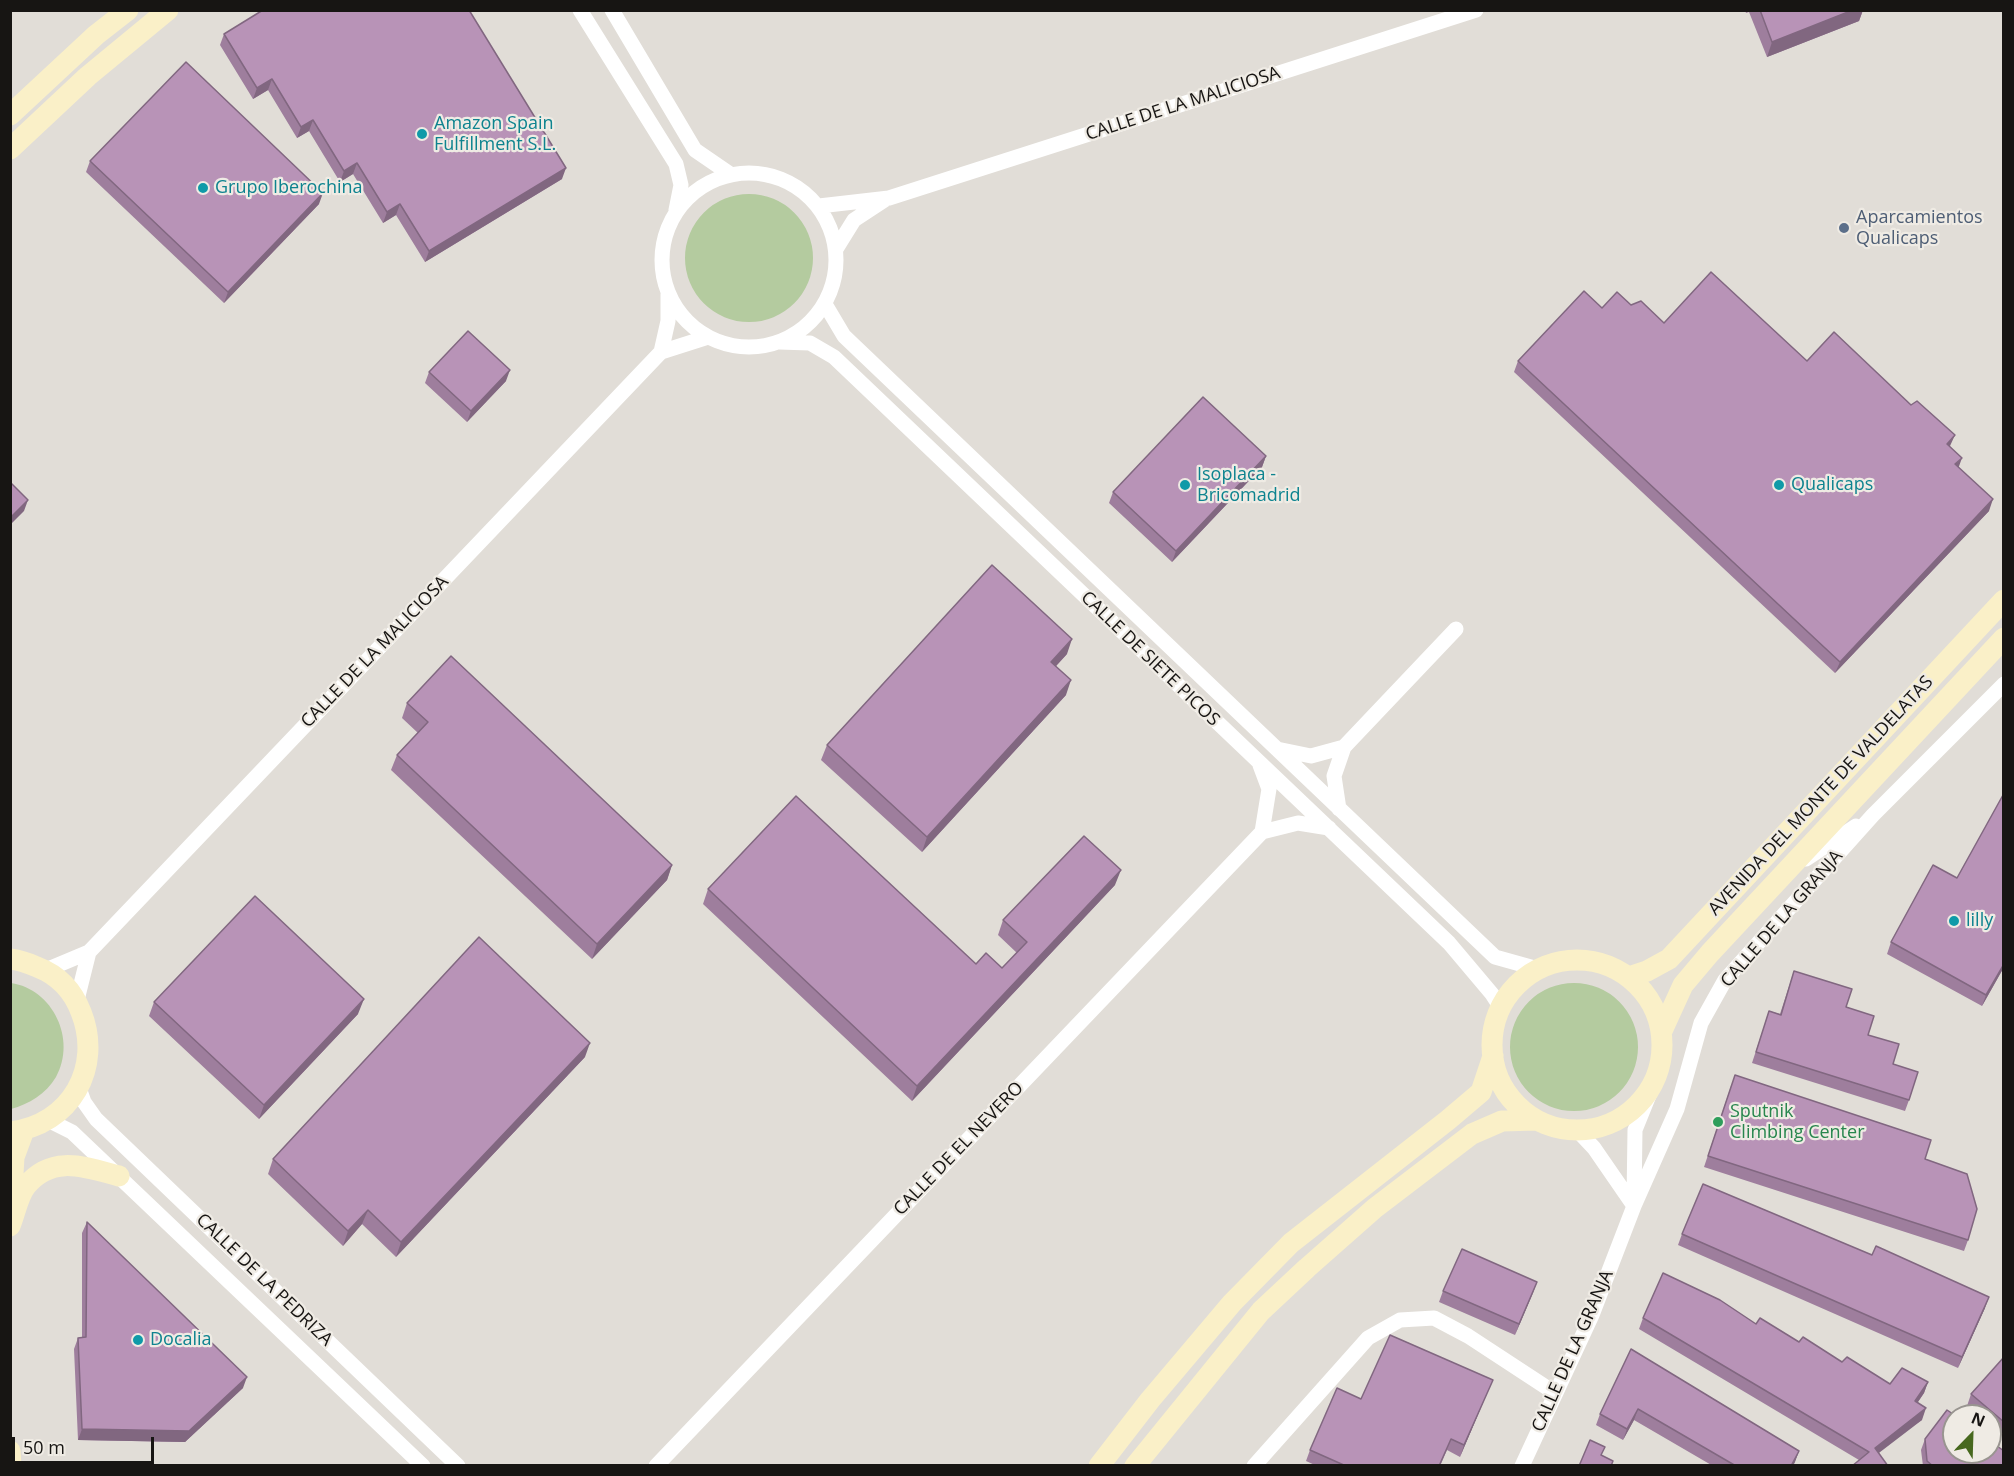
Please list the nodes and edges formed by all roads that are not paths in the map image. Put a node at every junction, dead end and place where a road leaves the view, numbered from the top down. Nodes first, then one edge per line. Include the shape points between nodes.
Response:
1 (128, 10) edge
2 (168, 10) edge
3 (580, 10) edge
4 (612, 10) edge
5 (1476, 10) edge
6 (10, 115) edge
7 (10, 149) edge
8 (730, 174) junction
9 (889, 198) junction
10 (819, 206) junction
11 (675, 212) junction
12 (836, 249) junction
13 (668, 294) junction
14 (825, 303) junction
15 (708, 337) junction
16 (779, 342) junction
17 (661, 352) junction
18 (2004, 600) edge
19 (1456, 630) dead end
20 (2004, 638) edge
21 (2004, 684) edge
22 (1344, 747) junction
23 (1276, 748) junction
24 (1260, 763) junction
25 (1339, 809) junction
26 (1873, 815) junction
27 (1329, 828) junction
28 (1262, 832) junction
29 (1788, 870) junction
30 (89, 952) junction
31 (13, 956) edge
32 (1538, 969) junction
33 (46, 970) junction
34 (1629, 977) junction
35 (77, 1000) junction
36 (1501, 1008) junction
37 (1662, 1031) junction
38 (1493, 1056) junction
39 (79, 1088) junction
40 (1652, 1088) junction
41 (48, 1120) junction
42 (1536, 1120) junction
43 (17, 1131) edge
44 (1578, 1131) junction
45 (118, 1176) junction
46 (1634, 1206) junction
47 (10, 1225) edge
48 (1555, 1393) junction
49 (10, 1451) edge
50 (11, 1466) edge
51 (423, 1466) edge
52 (458, 1466) edge
53 (656, 1466) edge
54 (1099, 1466) edge
55 (1135, 1466) edge
56 (1254, 1466) edge
57 (1522, 1466) edge

1 - 6 street via 96,34
2 - 7 street via 87,76
3 - 11 street via 676,164 681,184
4 - 8 street via 695,150
5 - 9 street, CALLE DE LA MALICIOSA
8 - 10 street via 755,172 779,178 801,189
8 - 11 street via 690,195
9 - 10 street, CALLE DE LA MALICIOSA
9 - 12 street, CALLE DE LA MALICIOSA via 854,220
10 - 12 street
11 - 13 street via 662,252
12 - 14 street via 835,277
13 - 15 street via 685,319
13 - 17 street via 668,321
14 - 16 street via 798,333
14 - 23 street, CALLE DE SIETE PICOS via 844,336
15 - 16 street via 731,345 756,347
15 - 17 street, CALLE DE LA MALICIOSA
16 - 24 street, CALLE DE SIETE PICOS via 810,343 834,357
17 - 30 street, CALLE DE LA MALICIOSA
18 - 34 street, AVENIDA DEL MONTE DE VALDELATAS via 1669,959
19 - 22 street
20 - 29 street, AVENIDA DEL MONTE DE VALDELATAS
21 - 26 street, CALLE DE LA GRANJA
22 - 23 street via 1311,756
22 - 25 street via 1334,776
23 - 25 street, CALLE DE SIETE PICOS
24 - 27 street, CALLE DE SIETE PICOS
24 - 28 street via 1269,789
25 - 32 street, CALLE DE SIETE PICOS via 1495,957
26 - 29 street
26 - 46 street, CALLE DE LA GRANJA via 1725,980 1701,1023 1677,1109
27 - 28 street via 1298,823
27 - 36 street, CALLE DE SIETE PICOS via 1449,943
28 - 53 street, CALLE DE EL NEVERO
29 - 37 street, AVENIDA DEL MONTE DE VALDELATAS via 1683,985
30 - 33 street, CALLE DE LA MALICIOSA
30 - 35 street, CALLE DE LA MALICIOSA
31 - 33 street
32 - 34 street via 1584,960 1608,965
32 - 36 street via 1516,986
33 - 35 street
34 - 37 street via 1650,1000
35 - 39 street via 88,1029 88,1059
36 - 38 street via 1493,1031
37 - 40 street via 1662,1060
38 - 42 street via 1500,1081 1515,1103
38 - 54 street via 1481,1092 1291,1243 1239,1296
39 - 41 street via 66,1106
39 - 52 street, CALLE DE LA PEDRIZA via 96,1119
40 - 44 street via 1633,1111 1607,1125
40 - 46 street via 1635,1130
41 - 43 street
41 - 45 street, CALLE DE LA PEDRIZA via 72,1132
42 - 44 street
42 - 55 street via 1502,1121 1472,1134 1358,1223 1261,1311
43 - 47 street
44 - 46 street
45 - 47 street via 60,1164 43,1172 25,1188
45 - 51 street, CALLE DE LA PEDRIZA
46 - 48 street, CALLE DE LA GRANJA via 1592,1315
48 - 56 street via 1434,1318 1400,1320 1368,1338
48 - 57 street, CALLE DE LA GRANJA
49 - 50 street

